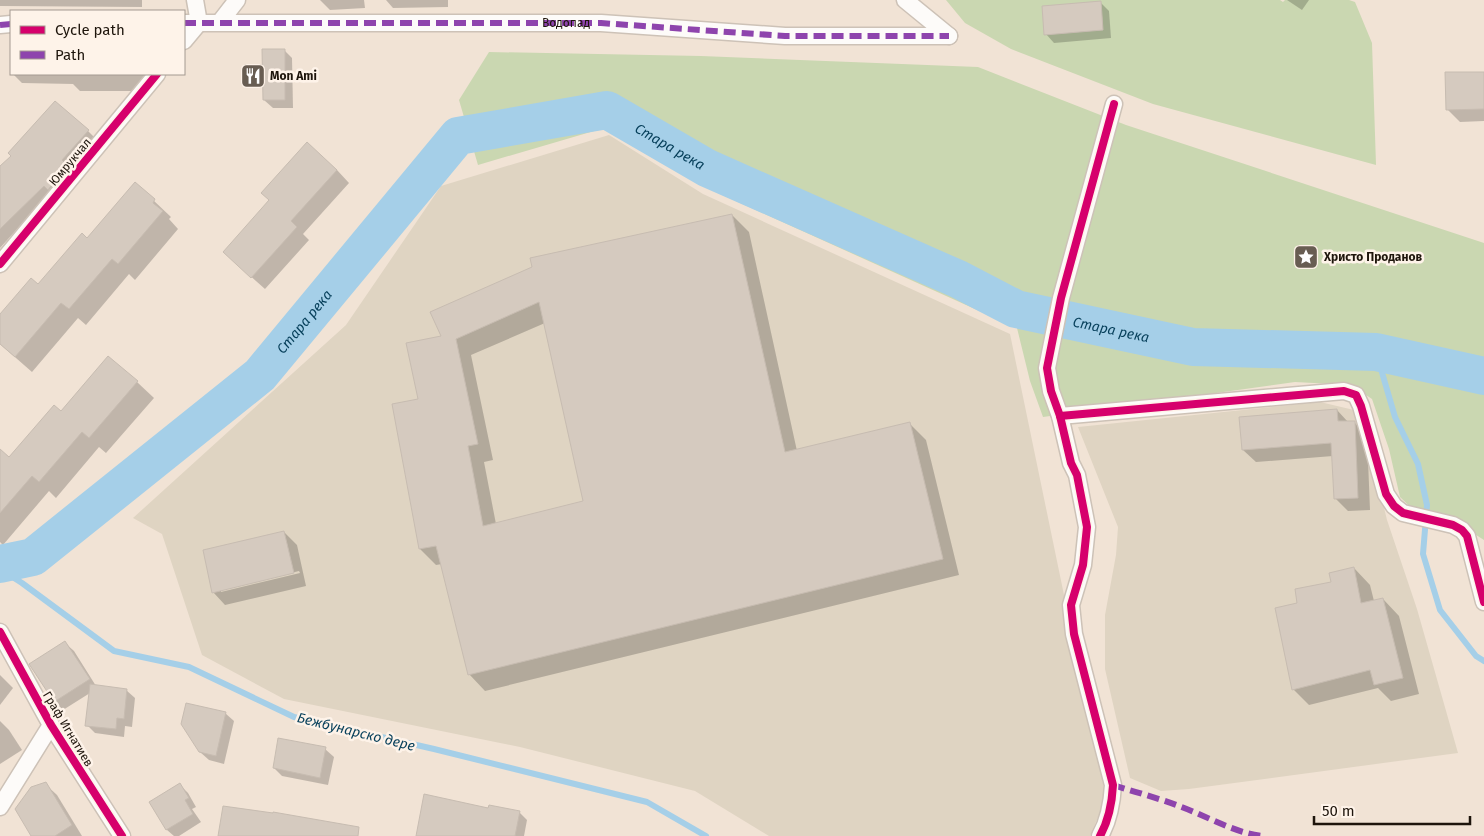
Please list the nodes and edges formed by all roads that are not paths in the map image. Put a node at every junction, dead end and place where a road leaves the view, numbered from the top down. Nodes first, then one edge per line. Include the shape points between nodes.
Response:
1 (195, 0) edge
2 (237, 0) edge
3 (905, 0) edge
4 (220, 22) junction
5 (191, 23) edge
6 (185, 38) edge
7 (156, 75) edge
8 (1114, 104) dead end
9 (0, 264) edge
10 (1060, 416) junction
11 (1477, 549) edge
12 (1484, 602) edge
13 (1, 637) edge
14 (51, 725) junction
15 (0, 807) edge
16 (122, 836) edge
17 (1100, 836) edge

1 - 5 street
2 - 4 street
3 - 4 street, Водопад via 949,36 785,36 601,23
4 - 5 street, Водопад
5 - 6 street
7 - 9 street, Юмрукчал
8 - 10 street via 1061,298 1047,368
10 - 11 street via 1344,391 1356,395 1361,406 1386,494 1394,506 1403,513 1453,525 1462,530
10 - 17 street via 1071,464 1077,475 1087,527 1083,565 1071,605 1074,634 1113,785 1112,805
11 - 12 street
13 - 14 street, Граф Игнатиев
14 - 15 street
14 - 16 street, Граф Игнатиев

